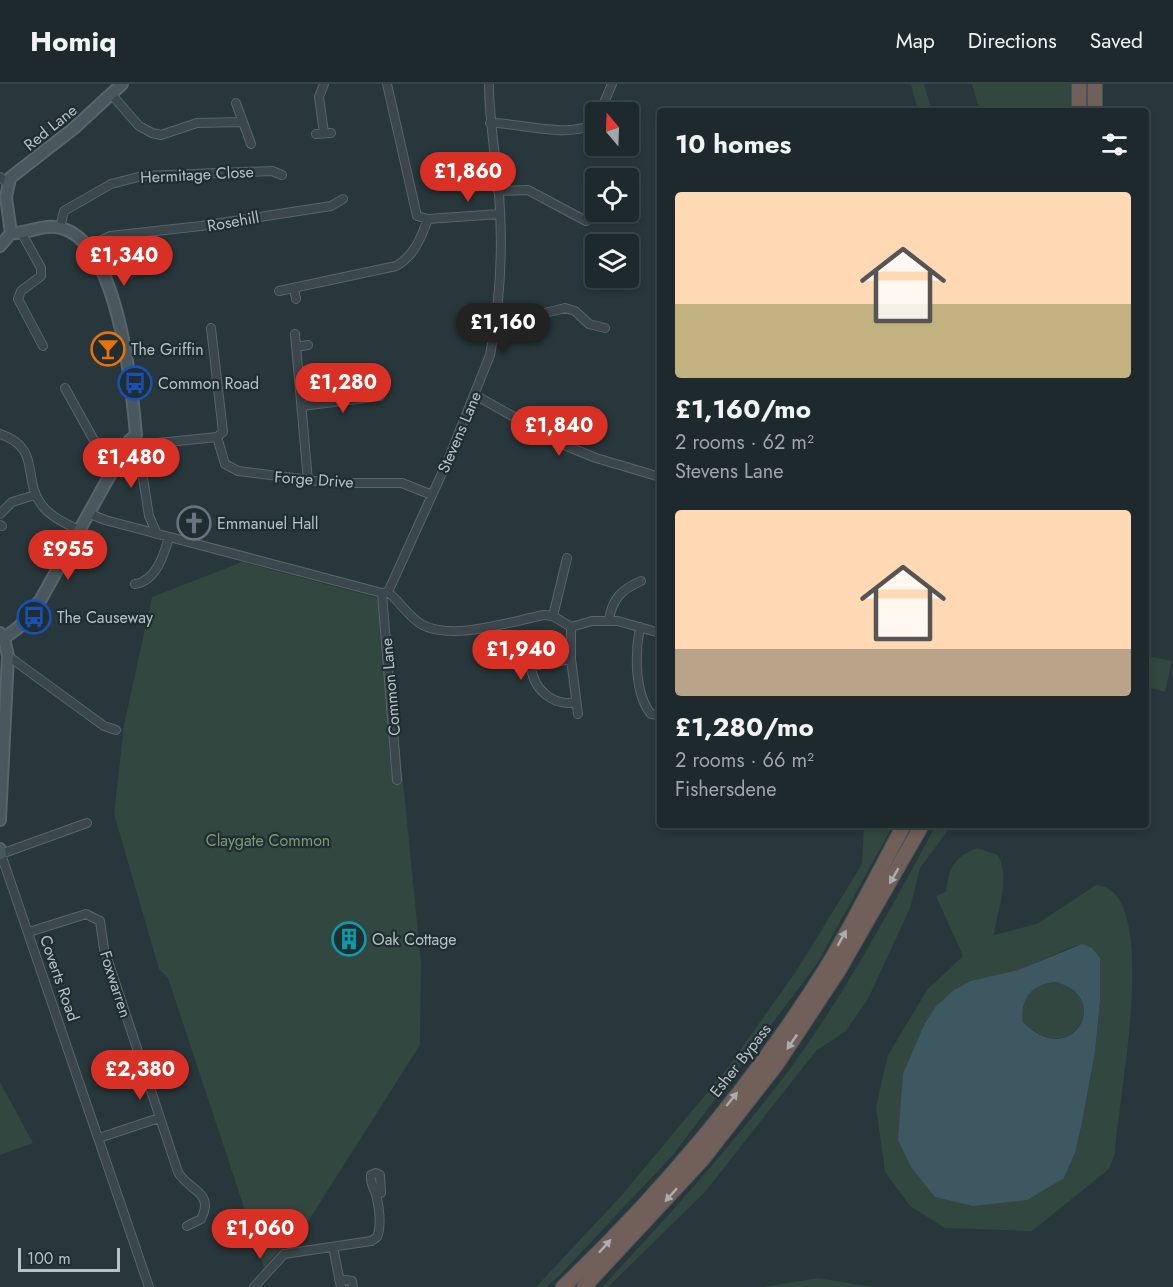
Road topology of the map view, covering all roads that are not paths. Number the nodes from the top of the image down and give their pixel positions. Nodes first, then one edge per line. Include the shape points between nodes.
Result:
1 (122, 84) edge
2 (323, 84) edge
3 (387, 84) edge
4 (489, 84) edge
5 (612, 84) edge
6 (1079, 84) edge
7 (1095, 84) edge
8 (112, 95) junction
9 (604, 102) edge
10 (236, 103) dead end
11 (1079, 108) edge
12 (1095, 108) edge
13 (243, 122) junction
14 (490, 123) junction
15 (585, 129) edge
16 (324, 133) dead end
17 (251, 144) dead end
18 (282, 175) dead end
19 (4, 180) edge
20 (498, 191) junction
21 (343, 199) dead end
22 (499, 214) junction
23 (428, 219) junction
24 (585, 220) edge
25 (60, 227) junction
26 (16, 233) junction
27 (0, 246) edge
28 (87, 247) junction
29 (294, 288) junction
30 (279, 291) dead end
31 (296, 299) dead end
32 (496, 311) junction
33 (211, 328) dead end
34 (605, 328) dead end
35 (295, 334) dead end
36 (308, 345) dead end
37 (43, 346) dead end
38 (296, 347) junction
39 (371, 386) dead end
40 (65, 388) dead end
41 (475, 395) junction
42 (302, 406) junction
43 (0, 435) edge
44 (217, 437) junction
45 (137, 440) junction
46 (118, 461) junction
47 (657, 476) edge
48 (308, 481) junction
49 (35, 495) junction
50 (432, 495) junction
51 (0, 514) edge
52 (90, 514) junction
53 (80, 531) junction
54 (158, 534) junction
55 (169, 537) junction
56 (567, 558) dead end
57 (641, 581) dead end
58 (135, 584) dead end
59 (385, 593) junction
60 (553, 616) junction
61 (609, 620) junction
62 (571, 627) junction
63 (640, 627) junction
64 (657, 632) edge
65 (2, 635) edge
66 (8, 656) junction
67 (571, 658) junction
68 (576, 702) junction
69 (2, 714) edge
70 (578, 714) dead end
71 (657, 715) edge
72 (116, 730) dead end
73 (397, 780) dead end
74 (0, 820) edge
75 (87, 823) dead end
76 (902, 828) edge
77 (920, 828) edge
78 (0, 853) edge
79 (29, 932) junction
80 (159, 1118) junction
81 (99, 1138) junction
82 (381, 1192) dead end
83 (187, 1226) dead end
84 (333, 1247) junction
85 (340, 1283) edge
86 (149, 1287) edge
87 (254, 1287) edge
88 (353, 1287) edge
89 (563, 1287) edge
90 (584, 1287) edge

1 - 8 street, Red Lane
2 - 16 street via 319,97
3 - 23 street via 414,208 419,218
4 - 14 street, Stevens Lane
5 - 9 street
6 - 11 highway
7 - 12 highway
8 - 13 street via 139,126 152,134 161,135 197,123
8 - 19 street, Red Lane
10 - 13 street
13 - 17 street
14 - 15 street
14 - 20 street, Stevens Lane
18 - 25 street, Hermitage Close via 272,171 132,177 111,184 64,211
19 - 26 street, Red Lane
20 - 22 street, Stevens Lane
20 - 24 street via 528,190
21 - 28 street, Rosehill via 331,206 110,236
22 - 23 street
22 - 32 street, Stevens Lane
23 - 29 street via 416,246 396,266
25 - 26 street
25 - 28 street
26 - 27 street
26 - 37 street via 41,268 41,276 21,291 18,299
28 - 45 street via 119,316
29 - 30 street
29 - 31 street
32 - 34 street via 541,314 565,308 575,311 589,324
32 - 41 street, Stevens Lane via 490,355
33 - 44 street via 223,428
35 - 38 street
36 - 38 street
38 - 42 street
39 - 42 street via 376,397
40 - 46 street via 96,444
41 - 47 street via 564,445
41 - 50 street, Stevens Lane
42 - 48 street
43 - 49 street via 15,441 28,457
44 - 45 street
44 - 48 street, Forge Drive via 221,458 230,468
45 - 46 street via 129,441
45 - 54 street via 149,516
46 - 52 street
48 - 50 street, Forge Drive via 402,483
49 - 51 street via 12,502
49 - 53 street via 46,512
50 - 59 street, Stevens Lane
52 - 53 street
52 - 54 street
53 - 65 street via 30,615
54 - 55 street
55 - 58 street via 165,553 152,574 144,583
55 - 59 street
56 - 60 street
57 - 61 street via 620,593
59 - 60 street via 416,621 433,629 459,630
59 - 73 street, Common Lane
60 - 62 street
61 - 62 street
61 - 63 street
62 - 67 street
63 - 64 street
63 - 71 street via 635,662 646,708
65 - 66 street
66 - 69 street
66 - 72 street via 104,726
67 - 68 street
67 - 68 street via 531,666 534,680 548,697 562,704
68 - 70 street
69 - 74 street
75 - 78 street
89 -> 76 highway, Esher Bypass via 692,1149 762,1061 828,964
77 -> 90 highway, Esher Bypass via 840,970 777,1064 702,1160
78 - 79 street, Coverts Road
79 - 80 street, Foxwarren via 86,914 100,921 105,949
79 - 81 street, Coverts Road
80 - 81 street
80 - 83 street, Foxwarren via 178,1173 196,1189 206,1206 201,1219
81 - 86 street, Coverts Road
82 - 84 street via 380,1175 371,1175 381,1228 377,1238
84 - 85 street
84 - 87 street via 284,1254
85 - 88 street via 352,1281

